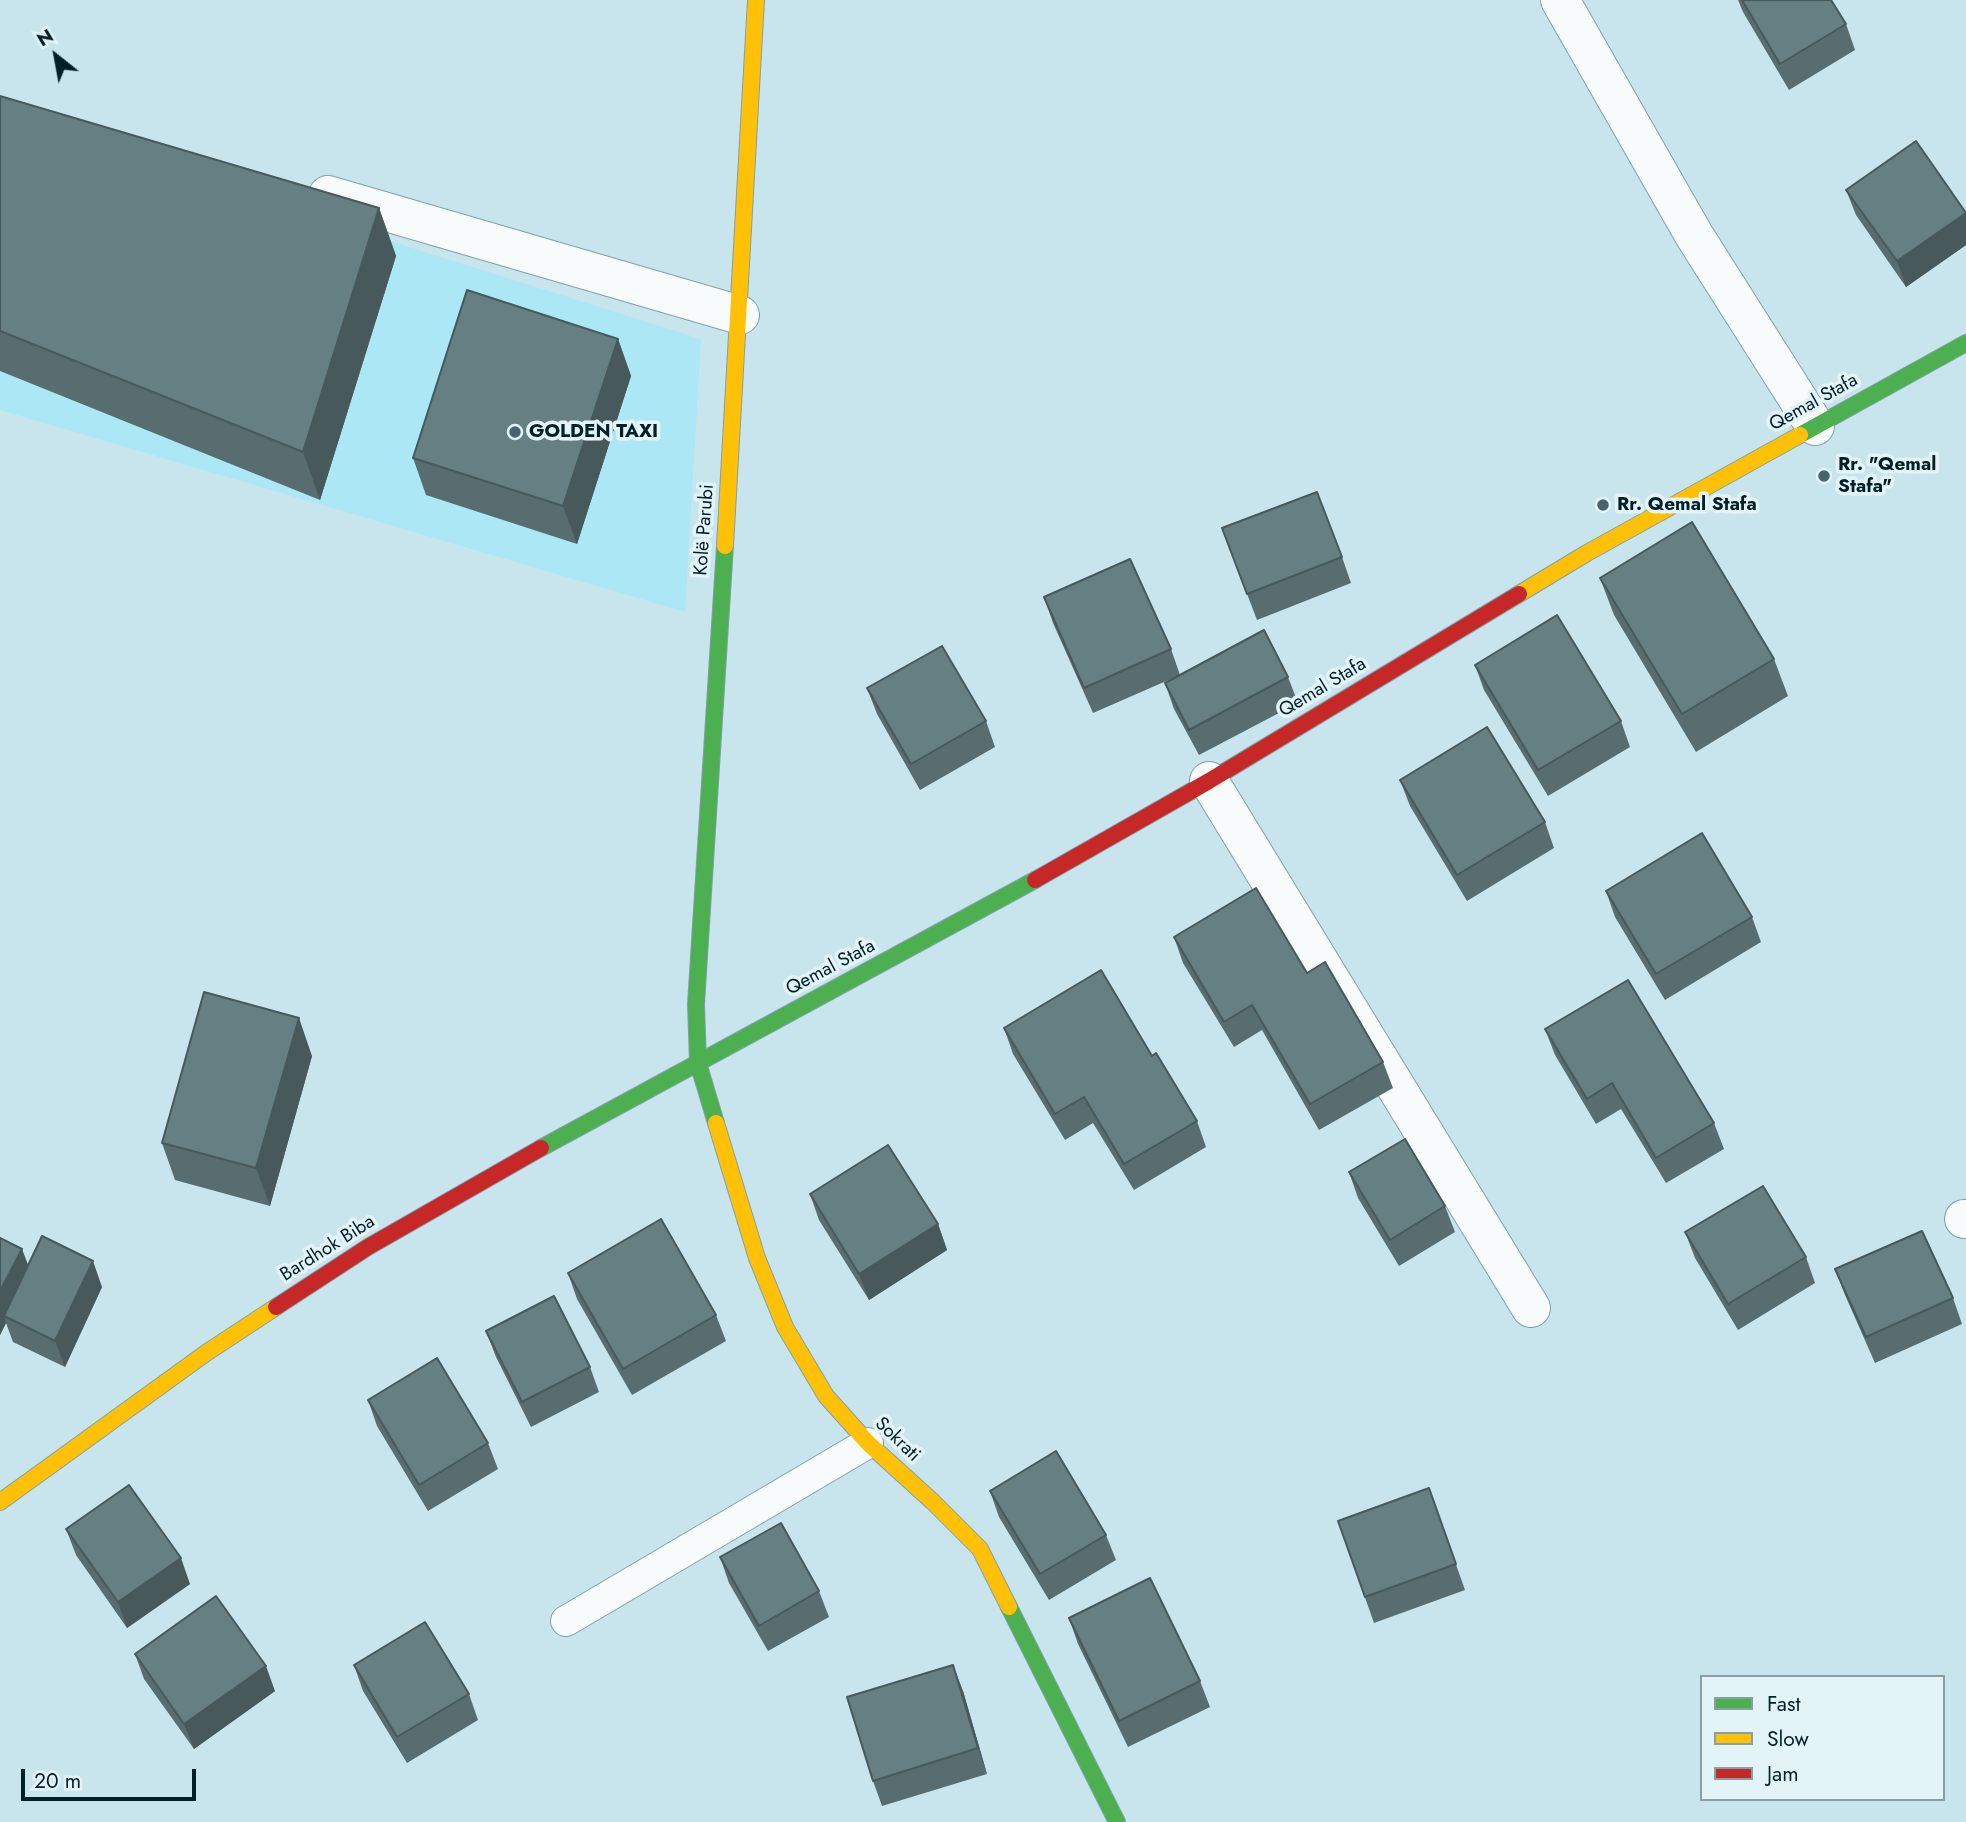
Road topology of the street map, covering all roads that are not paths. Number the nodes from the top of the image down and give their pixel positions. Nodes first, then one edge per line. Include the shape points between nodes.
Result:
1 (755, 0) edge
2 (1560, 0) edge
3 (299, 187) edge
4 (740, 315) junction
5 (1966, 343) edge
6 (1815, 426) junction
7 (1209, 781) junction
8 (698, 1063) junction
9 (1531, 1308) dead end
10 (868, 1443) junction
11 (0, 1503) edge
12 (566, 1621) dead end
13 (1117, 1822) edge

1 - 4 street, Kolë Parubi
2 - 6 street via 1695,235
3 - 4 street
4 - 8 street, Kolë Parubi via 696,1004
5 - 6 street, Qemal Stafa
6 - 7 street, Qemal Stafa via 1587,553
7 - 8 street, Qemal Stafa
7 - 9 street
8 - 10 street, Sokrati via 757,1258 785,1327 827,1396
8 - 11 street, Bardhok Biba via 368,1247 206,1353
10 - 12 lane
10 - 13 street, Sokrati via 979,1549

